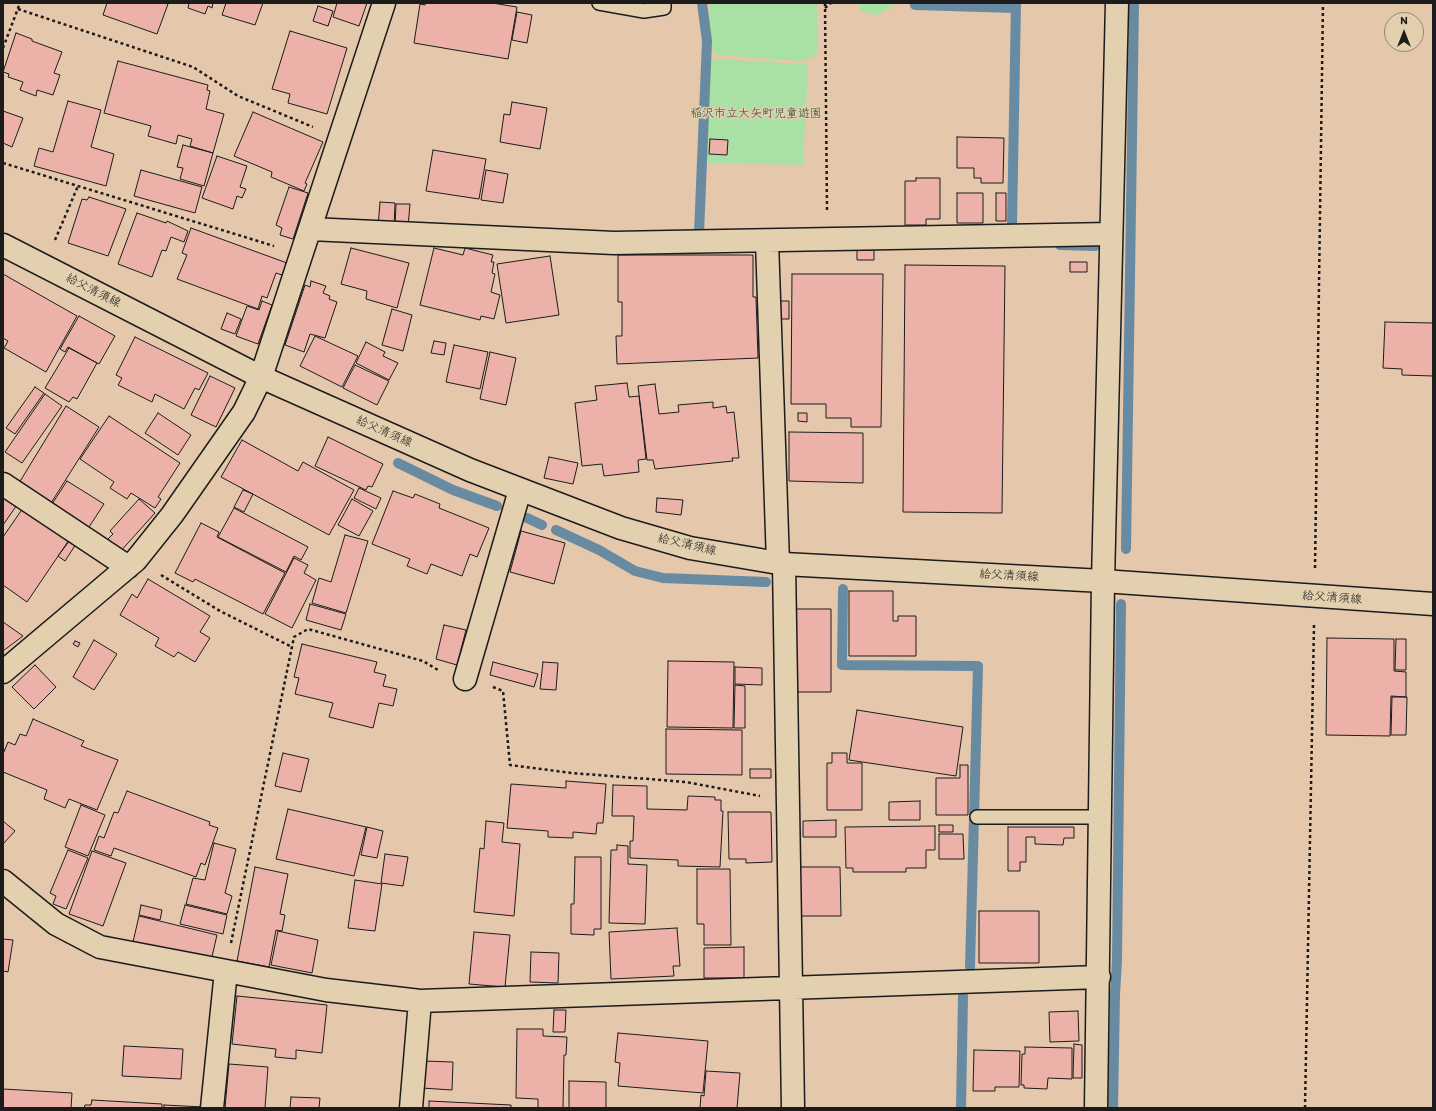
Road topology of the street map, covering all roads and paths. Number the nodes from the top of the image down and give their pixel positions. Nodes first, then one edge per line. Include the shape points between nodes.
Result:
1 (20, 3) edge
2 (384, 3) edge
3 (599, 3) edge
4 (664, 3) edge
5 (825, 3) edge
6 (831, 3) edge
7 (1116, 3) edge
8 (1323, 3) edge
9 (18, 9) junction
10 (825, 9) junction
11 (3, 48) edge
12 (340, 138) junction
13 (3, 163) edge
14 (78, 186) junction
15 (310, 229) junction
16 (1111, 234) junction
17 (828, 239) junction
18 (767, 241) junction
19 (3, 245) edge
20 (301, 255) junction
21 (44, 266) junction
22 (261, 377) junction
23 (3, 484) edge
24 (520, 490) junction
25 (781, 563) junction
26 (132, 564) junction
27 (1103, 581) junction
28 (1314, 597) junction
29 (1433, 604) edge
30 (292, 647) junction
31 (3, 672) edge
32 (465, 679) junction
33 (788, 802) junction
34 (977, 817) dead end
35 (1100, 817) junction
36 (3, 881) edge
37 (226, 970) junction
38 (1099, 977) junction
39 (791, 988) junction
40 (420, 1001) junction
41 (212, 1108) edge
42 (411, 1108) edge
43 (793, 1108) edge
44 (1096, 1108) edge
45 (1304, 1108) edge

1 - 9 path
2 - 12 street
3 - 4 lane via 644,11 664,8
5 - 10 path
6 - 10 path
7 - 16 street
8 - 28 path
9 - 11 path
9 - 12 path via 192,67 238,96
10 - 17 path
12 - 15 street
13 - 14 path
14 - 20 path
14 - 21 path
15 - 18 street via 614,243
15 - 20 street
16 - 17 street
16 - 27 street
17 - 18 street
18 - 25 street
19 - 21 street, 給父清須線
20 - 22 street
21 - 22 street, 給父清須線
22 - 24 street, 給父清須線
22 - 26 street via 244,412 172,515
23 - 26 street
24 - 25 street, 給父清須線 via 621,528 690,548
24 - 32 street
25 - 27 street, 給父清須線
25 - 33 street
26 - 30 path
26 - 31 street
27 - 28 street, 給父清須線
27 - 35 street
28 - 29 street, 給父清須線
28 - 45 path
30 - 32 path via 294,637 308,629 423,661 434,669
30 - 37 path
32 - 33 path via 503,691 510,764 572,773 686,782
33 - 39 street
34 - 35 lane
35 - 38 street
36 - 37 street via 56,924 100,947
37 - 40 street via 326,990
37 - 41 street
38 - 39 street
38 - 44 street
39 - 40 street
39 - 43 street
40 - 42 street

